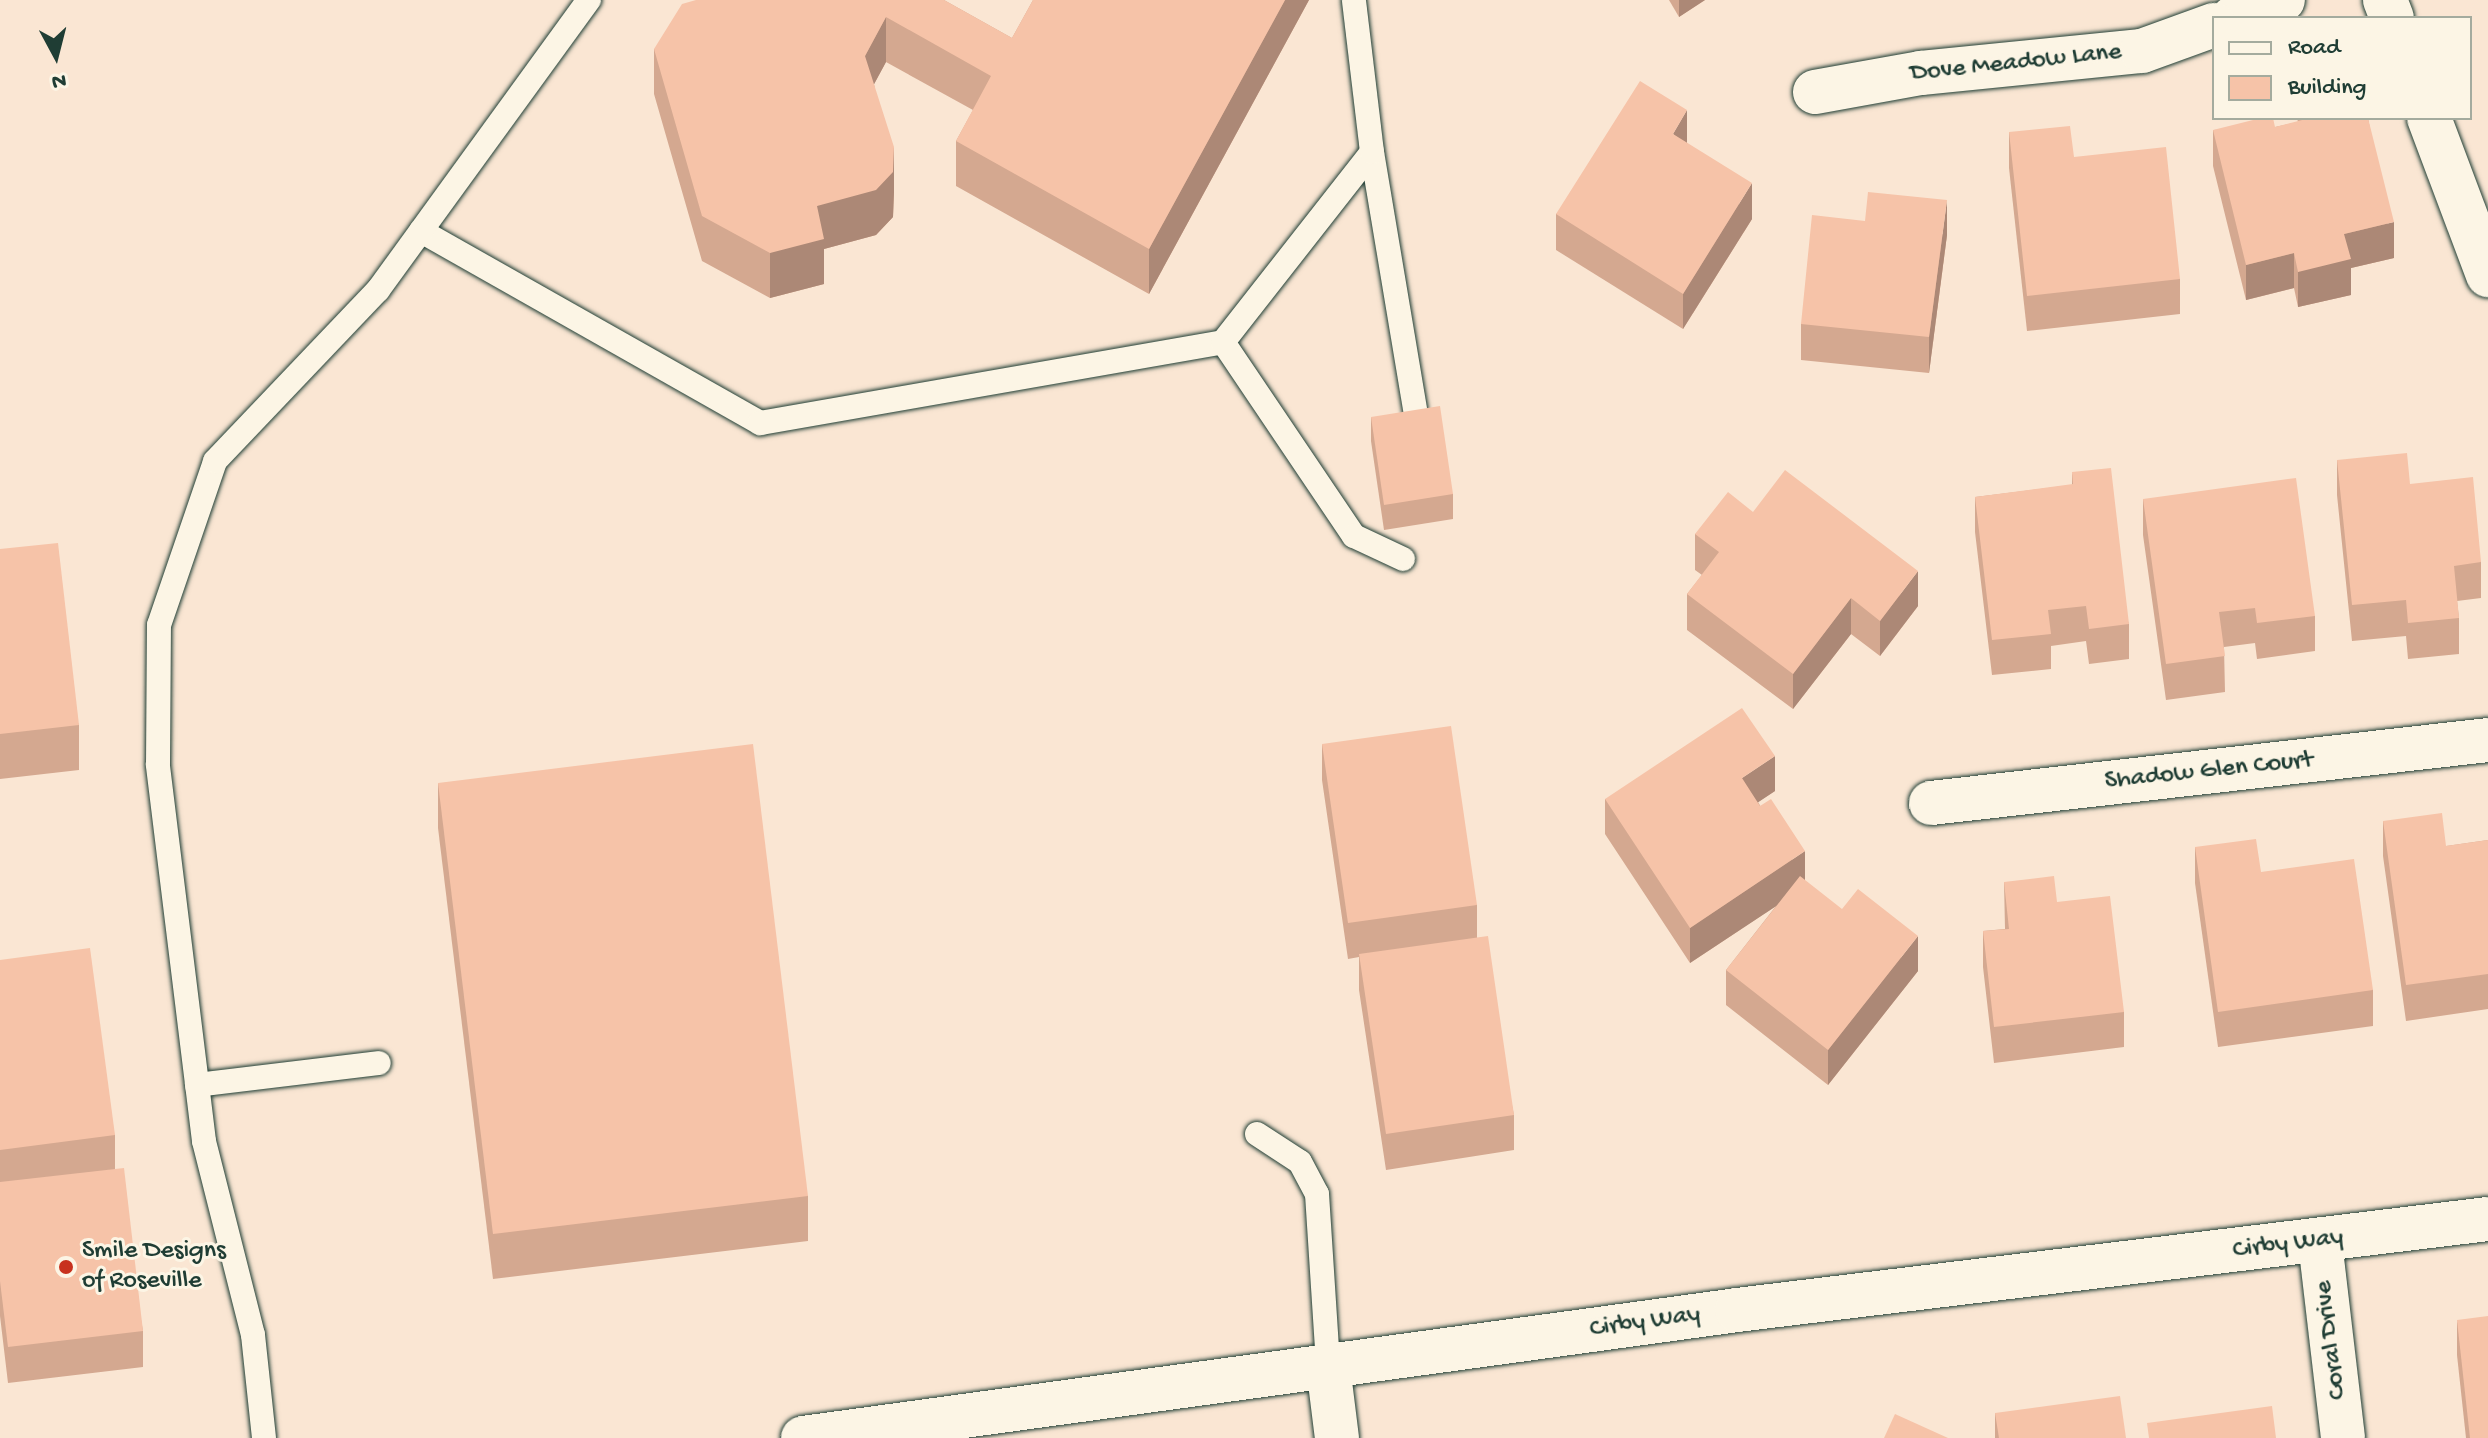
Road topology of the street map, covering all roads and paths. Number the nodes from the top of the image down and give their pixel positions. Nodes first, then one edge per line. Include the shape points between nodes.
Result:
1 (589, 0) edge
2 (1354, 0) edge
3 (2283, 0) edge
4 (2239, 16) edge
5 (2212, 26) edge
6 (1815, 92) dead end
7 (2430, 120) edge
8 (1372, 152) junction
9 (421, 231) junction
10 (2488, 275) edge
11 (1223, 342) junction
12 (1415, 410) edge
13 (1403, 559) dead end
14 (2488, 740) edge
15 (1931, 803) dead end
16 (379, 1063) dead end
17 (197, 1085) junction
18 (1257, 1134) dead end
19 (2488, 1219) edge
20 (2320, 1242) junction
21 (1328, 1366) junction
22 (264, 1438) edge
23 (803, 1438) edge
24 (1337, 1438) edge
25 (2343, 1438) edge

1 - 9 lane
2 - 8 lane
3 - 4 main road
5 - 6 main road, Dove Meadow Lane via 2142,51 1921,73
7 - 10 main road
8 - 11 lane
8 - 12 lane
9 - 11 lane via 760,423
9 - 17 lane via 378,290 215,461 159,625 158,764
11 - 13 lane via 1354,536
14 - 15 main road, Shadow Glen Court
16 - 17 lane
17 - 22 lane via 253,1335
18 - 21 lane via 1300,1162 1317,1194
19 - 20 main road, Cirby Way
20 - 21 main road, Cirby Way
20 - 25 main road, Coral Drive
21 - 23 main road, Cirby Way
21 - 24 main road

